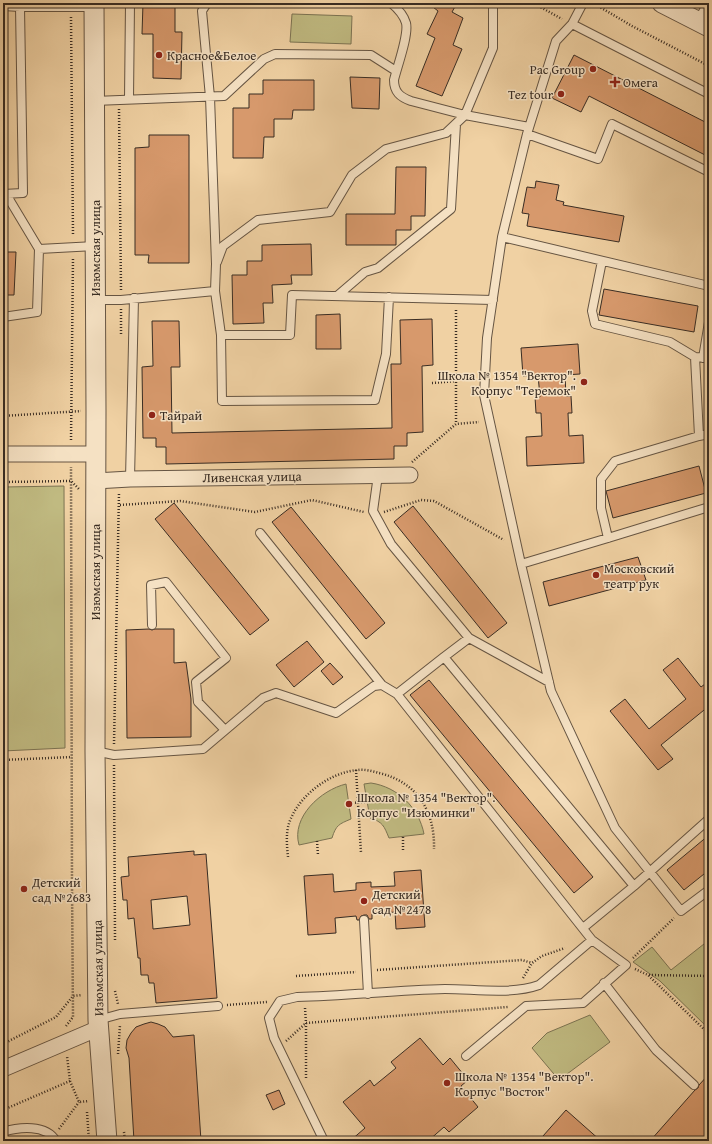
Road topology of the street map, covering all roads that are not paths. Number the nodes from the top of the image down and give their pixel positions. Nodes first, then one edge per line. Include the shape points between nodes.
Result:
1 (130, 3) edge
2 (207, 3) edge
3 (390, 3) edge
4 (492, 3) edge
5 (583, 3) edge
6 (662, 3) edge
7 (708, 3) edge
8 (19, 5) edge
9 (94, 5) edge
10 (3, 6) edge
11 (572, 24) junction
12 (704, 24) edge
13 (396, 71) junction
14 (709, 94) edge
15 (210, 97) junction
16 (129, 99) junction
17 (94, 101) junction
18 (465, 115) junction
19 (456, 124) junction
20 (528, 130) junction
21 (709, 172) edge
22 (4, 194) edge
23 (502, 237) junction
24 (95, 246) junction
25 (39, 249) junction
26 (602, 261) junction
27 (216, 264) junction
28 (709, 286) edge
29 (215, 291) junction
30 (337, 296) junction
31 (134, 298) junction
32 (389, 298) junction
33 (95, 300) junction
34 (492, 300) junction
35 (3, 317) edge
36 (709, 322) edge
37 (222, 335) junction
38 (702, 357) edge
39 (709, 435) edge
40 (699, 436) junction
41 (3, 454) edge
42 (95, 454) junction
43 (378, 475) junction
44 (403, 475) road end
45 (123, 484) junction
46 (95, 486) junction
47 (709, 507) edge
48 (260, 533) dead end
49 (608, 538) junction
50 (521, 564) junction
51 (152, 625) dead end
52 (469, 638) junction
53 (444, 657) junction
54 (549, 682) junction
55 (382, 685) junction
56 (398, 694) junction
57 (225, 730) junction
58 (95, 752) junction
59 (709, 819) edge
60 (650, 872) junction
61 (634, 886) junction
62 (709, 890) edge
63 (364, 920) dead end
64 (583, 928) junction
65 (592, 940) junction
66 (604, 983) junction
67 (368, 994) junction
68 (218, 1006) road end
69 (98, 1024) junction
70 (466, 1056) dead end
71 (3, 1069) edge
72 (694, 1085) dead end
73 (3, 1132) edge
74 (55, 1139) edge
75 (107, 1141) edge
76 (324, 1141) edge

1 - 16 lane
2 - 15 lane via 202,11
3 - 13 lane via 406,23 406,33
4 - 18 lane via 493,48
5 - 11 lane
6 - 12 street
7 - 12 lane
8 - 9 lane
8 - 10 lane
8 - 22 lane via 23,194
9 - 17 street, Изюмская улица
11 - 14 lane
11 - 20 lane via 556,41
13 - 15 lane via 371,55 275,54 264,59 224,96
13 - 18 lane via 394,87 403,98
15 - 16 lane
15 - 27 lane
16 - 17 lane
17 - 24 street, Изюмская улица
18 - 19 lane
18 - 20 lane
19 - 27 lane via 446,133 386,149 352,176 330,212 258,220 223,246
19 - 30 lane via 451,209 378,268 364,272
20 - 21 lane via 598,159 612,124
20 - 23 lane
22 - 25 lane
23 - 26 lane
23 - 34 lane
24 - 25 lane
24 - 33 street, Изюмская улица
25 - 35 lane via 37,312
26 - 28 lane
26 - 38 lane via 592,311 595,324 670,342
27 - 29 lane
29 - 31 lane
29 - 37 lane
30 - 32 lane
30 - 37 lane via 292,295 290,335
31 - 33 lane
31 - 45 lane
32 - 34 lane
32 - 37 lane via 386,354 375,400 222,401
33 - 42 street, Изюмская улица
34 - 50 lane via 484,395
36 - 38 lane
38 - 40 lane
39 - 40 lane
40 - 49 lane via 615,461 601,479 601,508
41 - 42 street
42 - 46 street, Изюмская улица
43 - 44 street, Ливенская улица
43 - 45 street, Ливенская улица
43 - 52 lane via 373,511 391,544
45 - 46 street, Ливенская улица
46 - 58 street, Изюмская улица
47 - 49 lane
48 - 55 lane
49 - 50 lane
50 - 54 lane
51 - 57 lane via 151,585 166,582 226,658 196,682 198,702
52 - 53 lane
52 - 54 lane
53 - 56 lane
53 - 61 lane
54 - 60 lane via 616,828
55 - 56 lane
55 - 57 lane via 374,686 336,713 276,693 263,698
56 - 64 lane
57 - 58 lane via 203,749 114,754
58 - 69 street, Изюмская улица via 107,993
59 - 60 lane
60 - 61 lane
60 - 62 lane via 681,911
61 - 64 lane
63 - 67 lane
64 - 65 lane
65 - 66 lane via 626,965
65 - 67 lane via 539,985 531,988 444,989
66 - 70 lane via 583,1002 526,1006
66 - 72 lane via 656,1050
67 - 76 lane via 304,997 280,1001 269,1018 278,1048
68 - 69 lane via 120,1014
69 - 71 street via 66,1042
69 - 75 street, Изюмская улица
73 - 74 lane via 15,1128 38,1128

